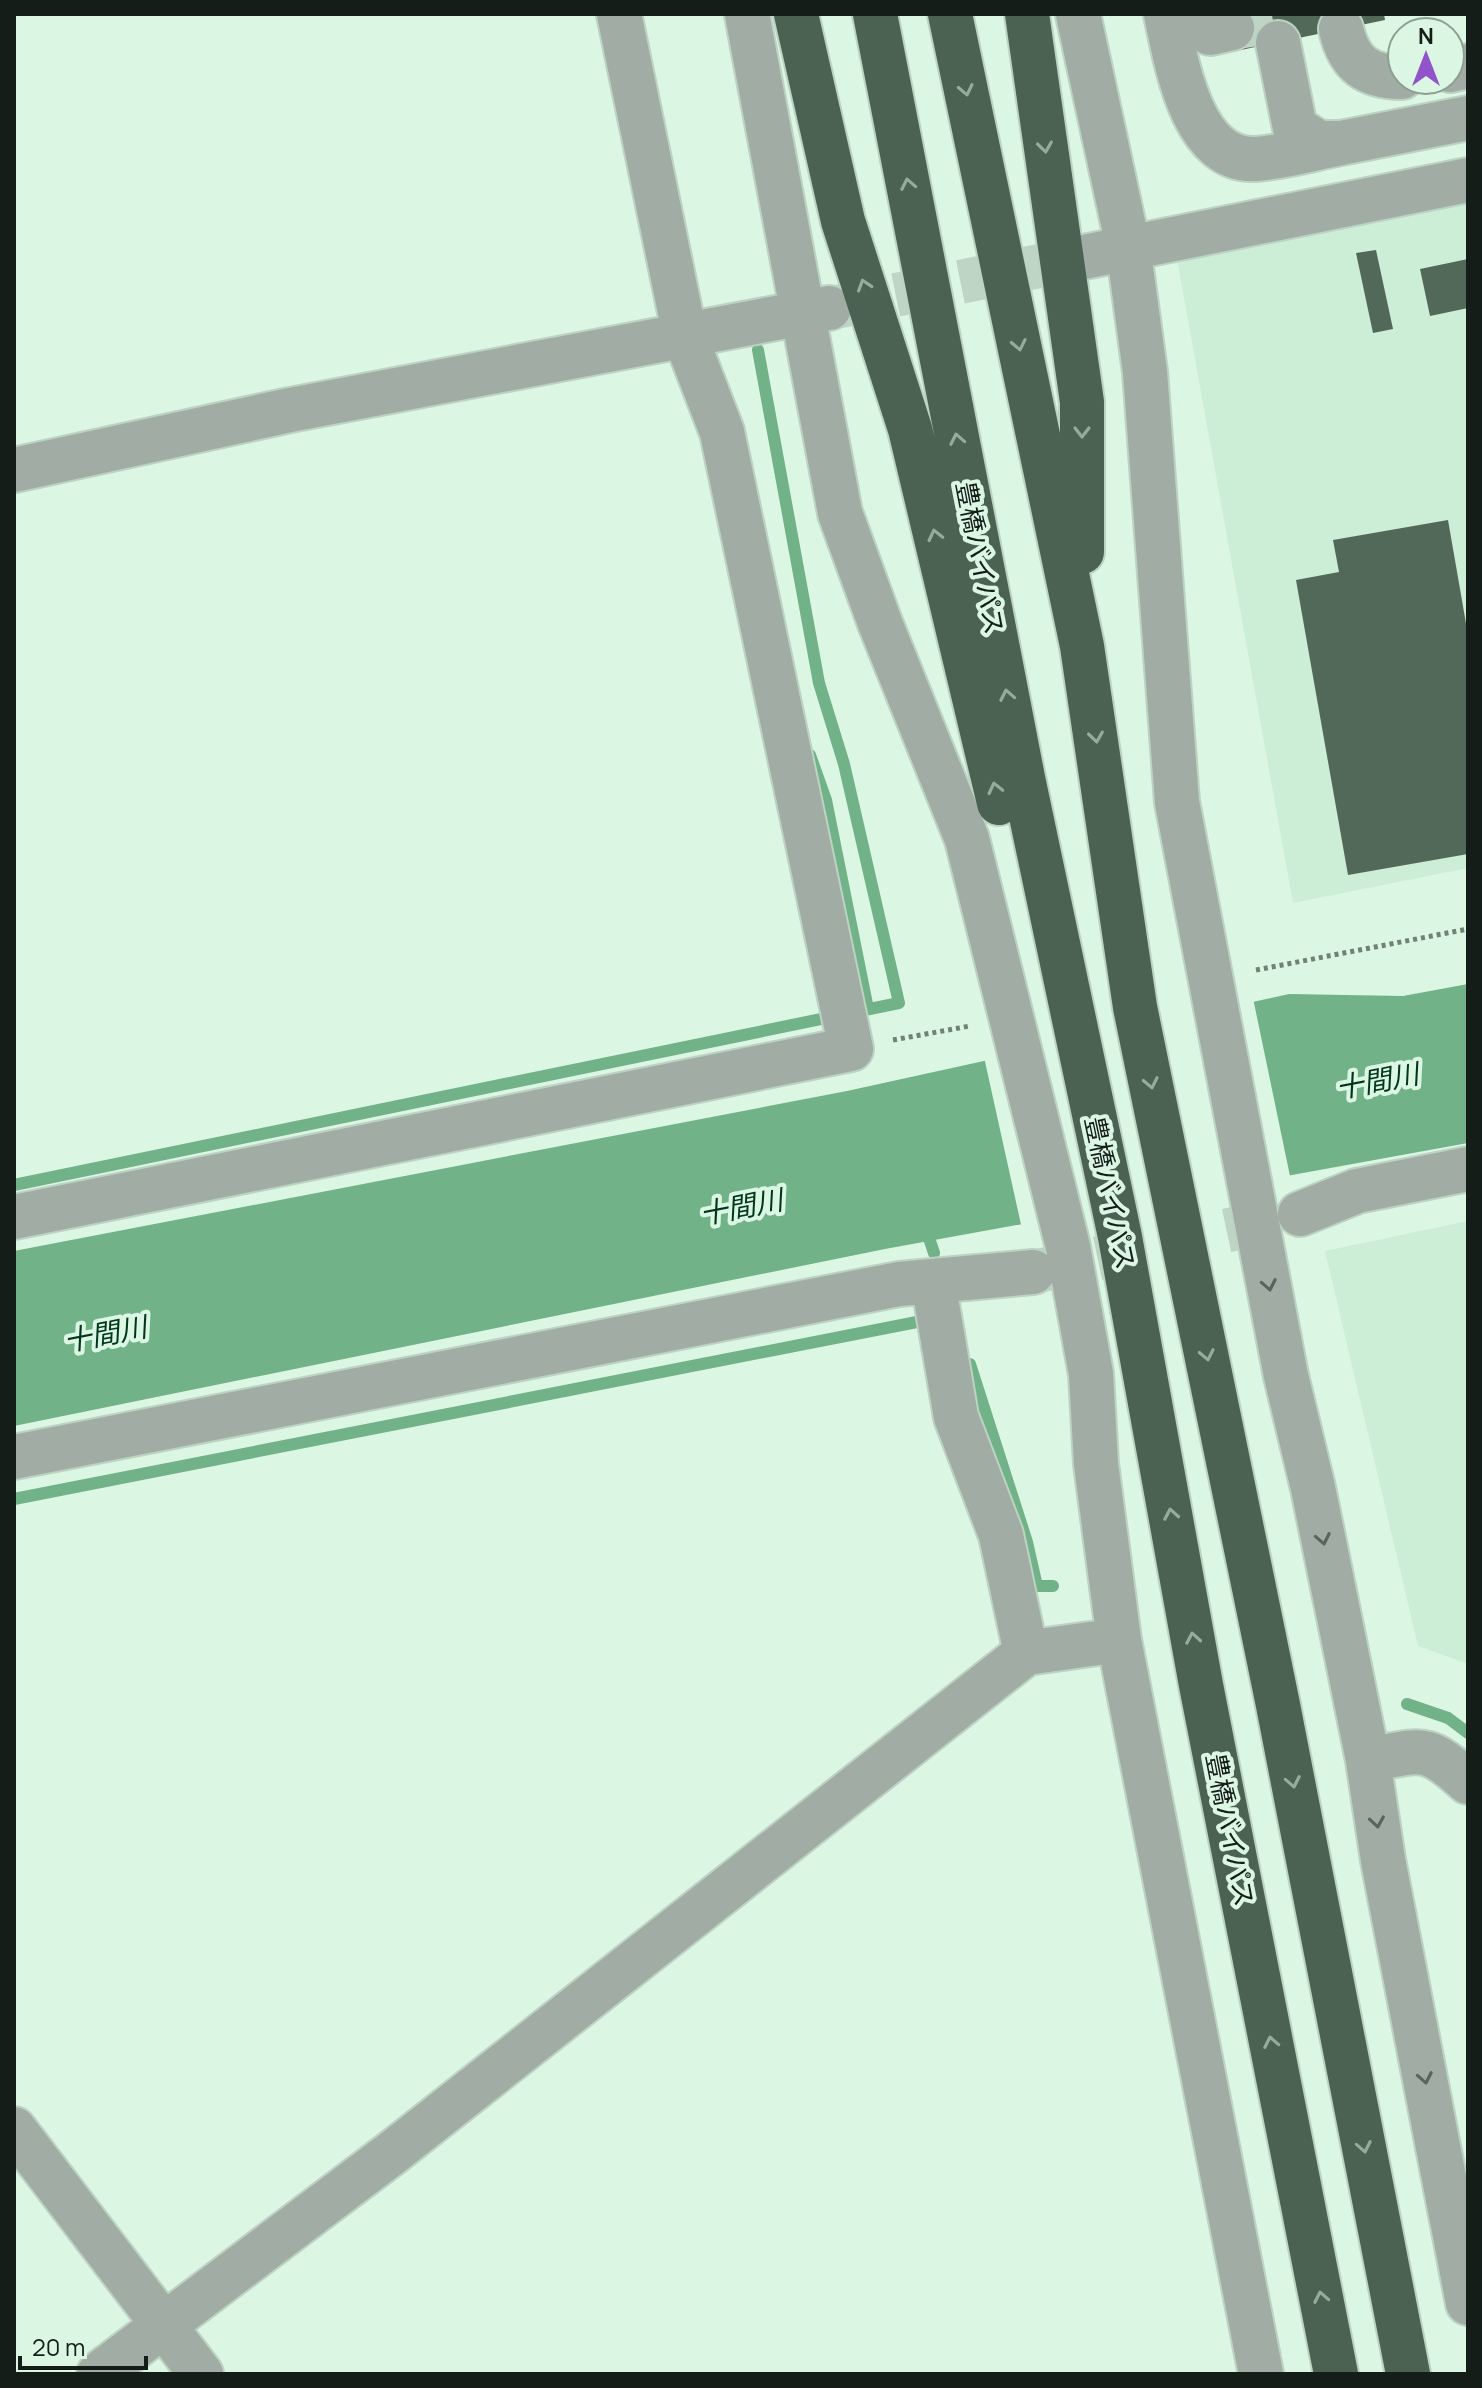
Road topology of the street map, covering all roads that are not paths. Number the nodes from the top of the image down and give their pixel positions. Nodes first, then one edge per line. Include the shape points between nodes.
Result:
1 (619, 14) edge
2 (747, 14) edge
3 (796, 14) edge
4 (875, 14) edge
5 (950, 14) edge
6 (1027, 14) edge
7 (1078, 14) edge
8 (1166, 14) edge
9 (1341, 29) dead end
10 (1278, 43) dead end
11 (1386, 76) edge
12 (1468, 118) edge
13 (1341, 143) junction
14 (1468, 180) edge
15 (1128, 246) junction
16 (1084, 257) tunnel mouth
17 (817, 309) junction
18 (685, 336) junction
19 (14, 470) edge
20 (1082, 646) junction
21 (1047, 1026) junction
22 (1468, 1169) edge
23 (1300, 1214) tunnel mouth
24 (14, 1217) edge
25 (1033, 1272) tunnel mouth
26 (933, 1281) junction
27 (14, 1457) edge
28 (1119, 1640) junction
29 (1026, 1653) junction
30 (1368, 1760) junction
31 (1468, 1782) edge
32 (14, 2129) edge
33 (1468, 2303) edge
34 (163, 2324) junction
35 (99, 2374) edge
36 (201, 2374) edge
37 (1261, 2374) edge
38 (1336, 2374) edge
39 (1408, 2374) edge

1 - 18 street
2 - 17 street
21 -> 3 highway via 910,429 843,221
21 -> 4 highway, 豊橋バイパス via 1023,778
5 -> 20 highway
6 -> 20 highway via 1082,402
7 - 15 street
8 - 13 street via 1183,91 1201,125 1227,154 1254,159
9 - 11 street via 1352,57 1375,76
10 - 13 street via 1295,128 1319,143
12 - 13 street
14 - 15 street
15 - 16 street
15 -> 30 street via 1145,372 1177,802 1254,1209
17 - 18 street
17 - 21 street via 840,513 967,839
18 - 19 street via 290,410
18 - 24 street via 722,432 851,1049
20 -> 39 highway via 1135,1007
21 - 28 street via 1068,1247 1091,1374 1096,1464
38 -> 21 highway, 豊橋バイパス via 1201,1685 1120,1237
22 - 23 street via 1357,1191
25 - 26 street
26 - 27 street
26 - 29 street via 956,1417 1001,1535
28 - 29 street
28 - 37 street
29 - 34 street via 405,2143
30 - 31 street via 1420,1750 1434,1754
30 -> 33 street
32 - 34 street
34 - 35 street
34 - 36 street

